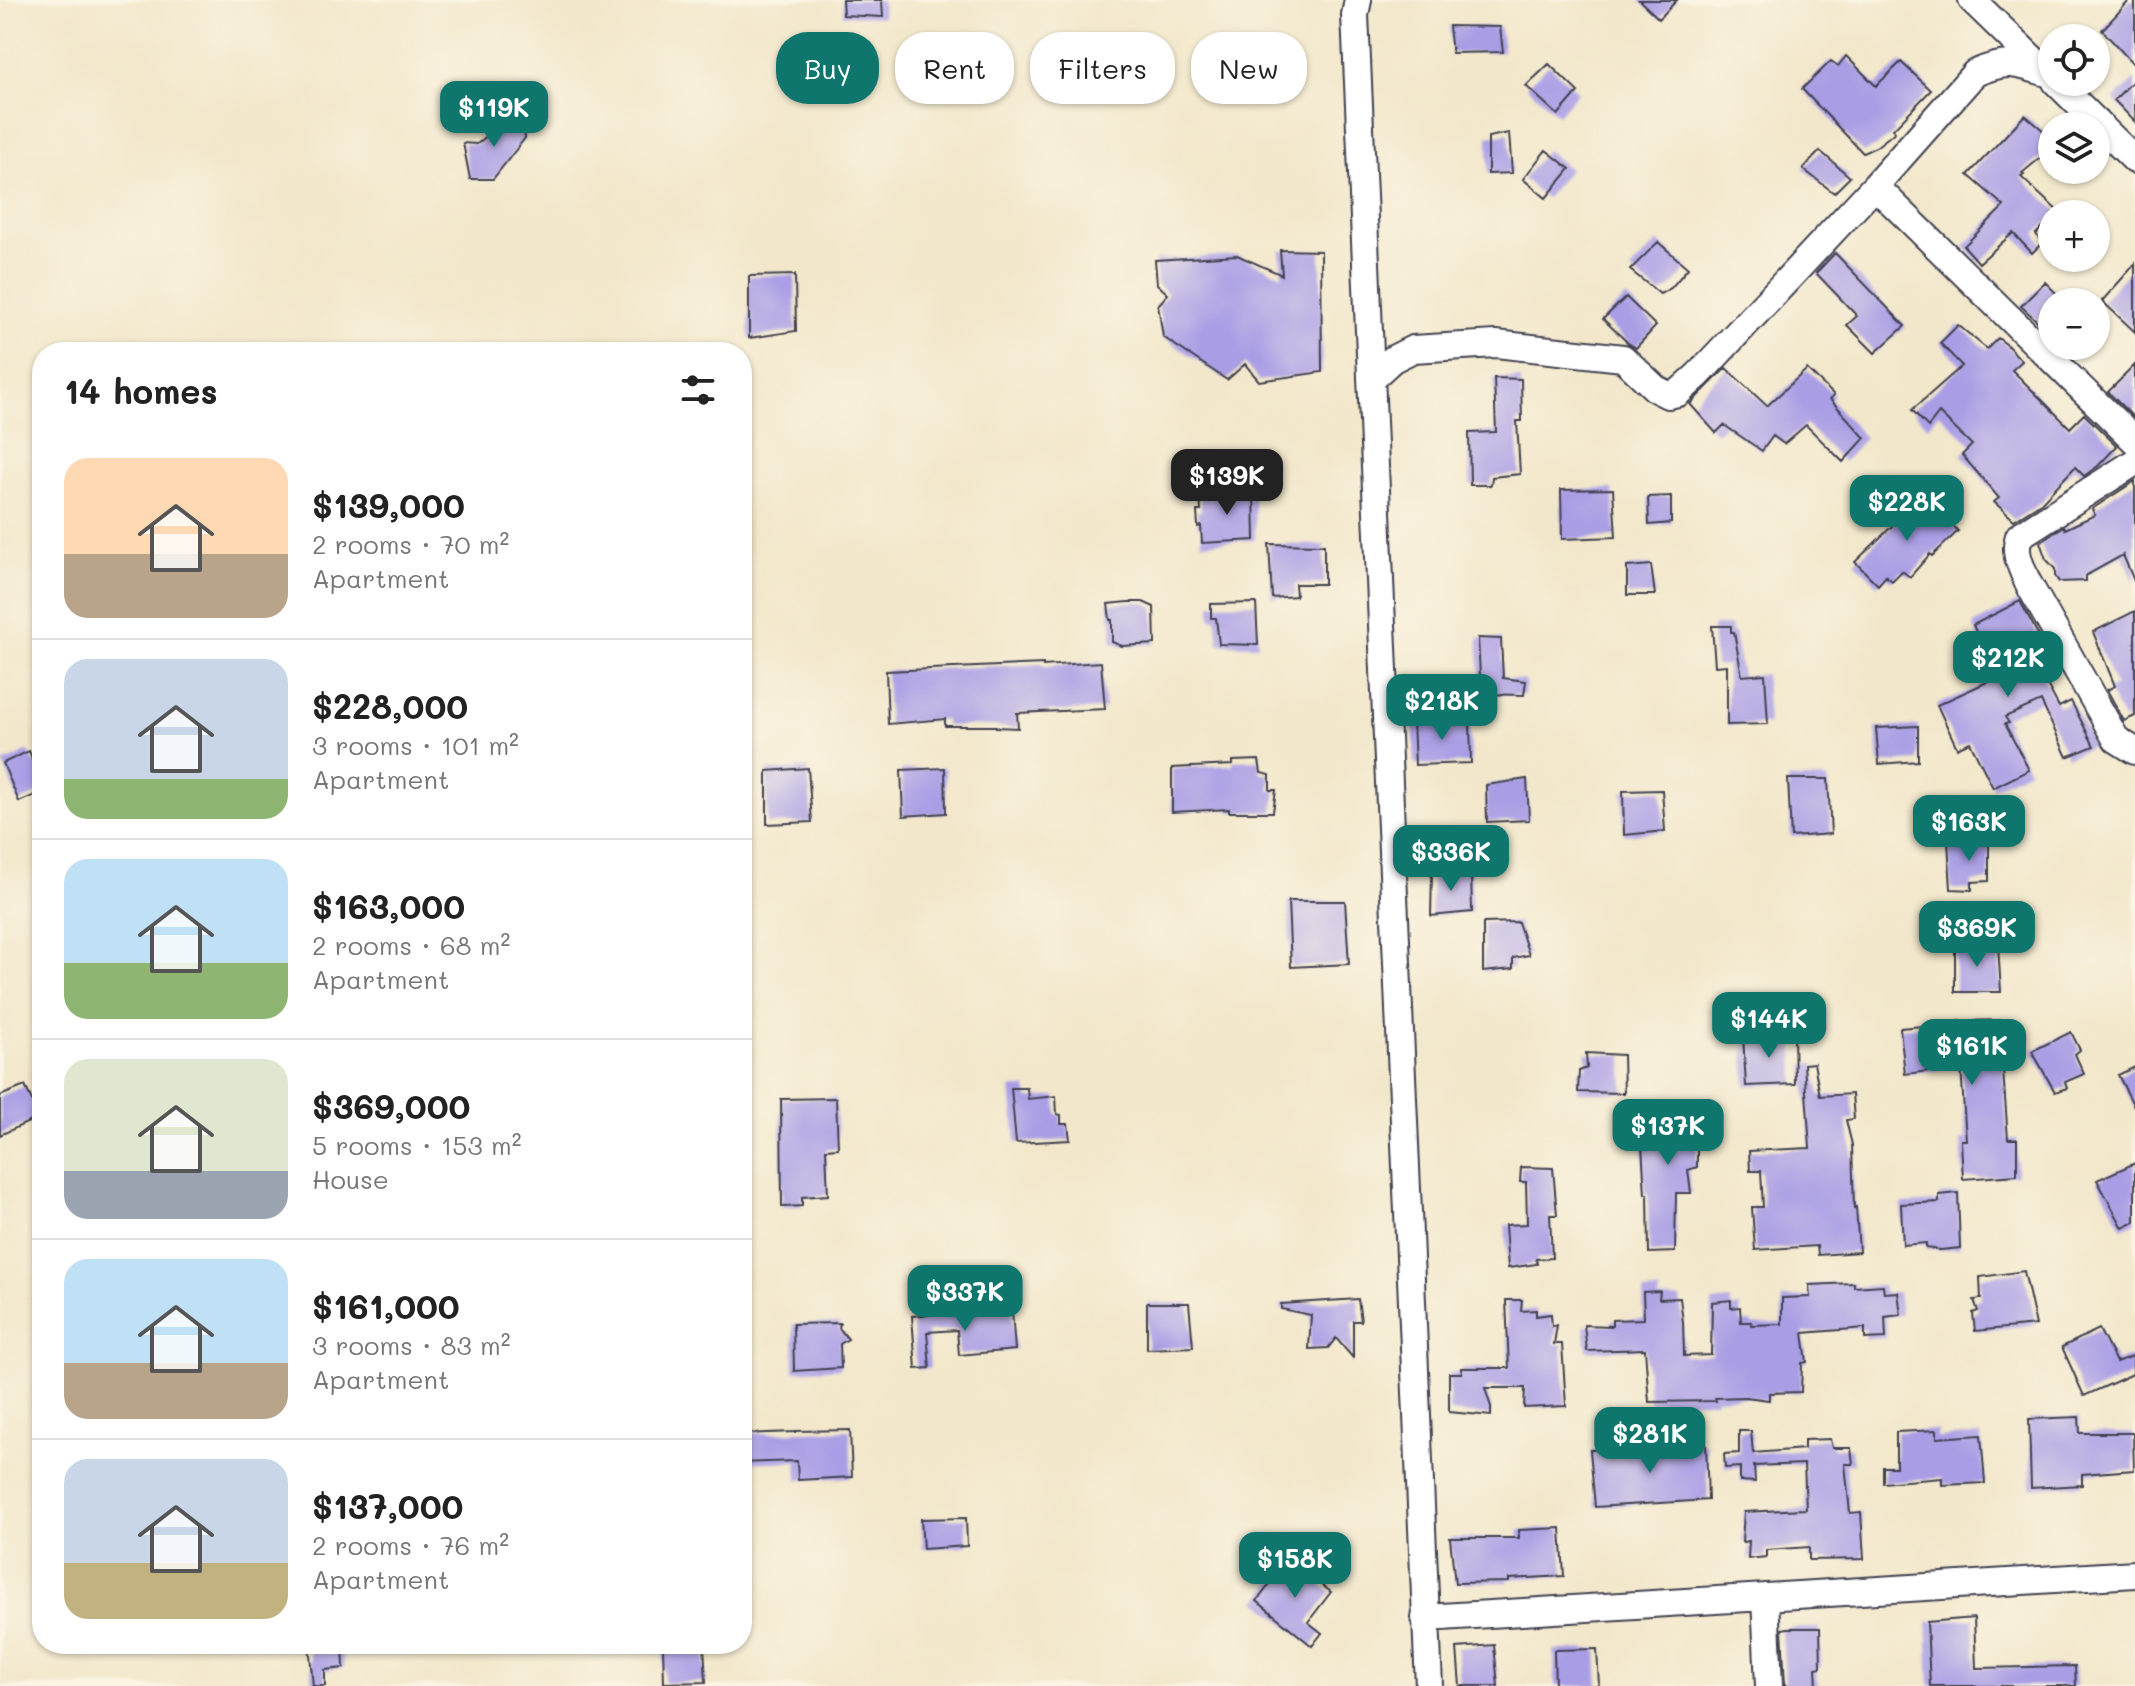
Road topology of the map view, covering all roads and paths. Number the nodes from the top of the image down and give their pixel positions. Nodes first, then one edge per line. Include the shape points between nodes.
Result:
1 (1358, 0) edge
2 (1972, 0) edge
3 (2038, 65) edge
4 (2038, 73) edge
5 (2069, 96) edge
6 (2135, 160) edge
7 (1875, 186) junction
8 (1371, 379) junction
9 (2135, 441) edge
10 (2135, 462) edge
11 (2135, 751) edge
12 (2135, 1574) edge
13 (1765, 1597) junction
14 (1425, 1618) junction
15 (1429, 1686) edge
16 (1769, 1686) edge

1 - 8 street
2 - 3 street
4 - 7 street via 2012,62 1975,73
5 - 6 street
7 - 8 street via 1678,393 1656,389 1623,358 1496,344 1413,349
7 - 9 street
8 - 14 street
10 - 11 street via 2019,536 2015,546 2027,581 2116,739
12 - 13 street
13 - 14 street
13 - 16 street
14 - 15 street

